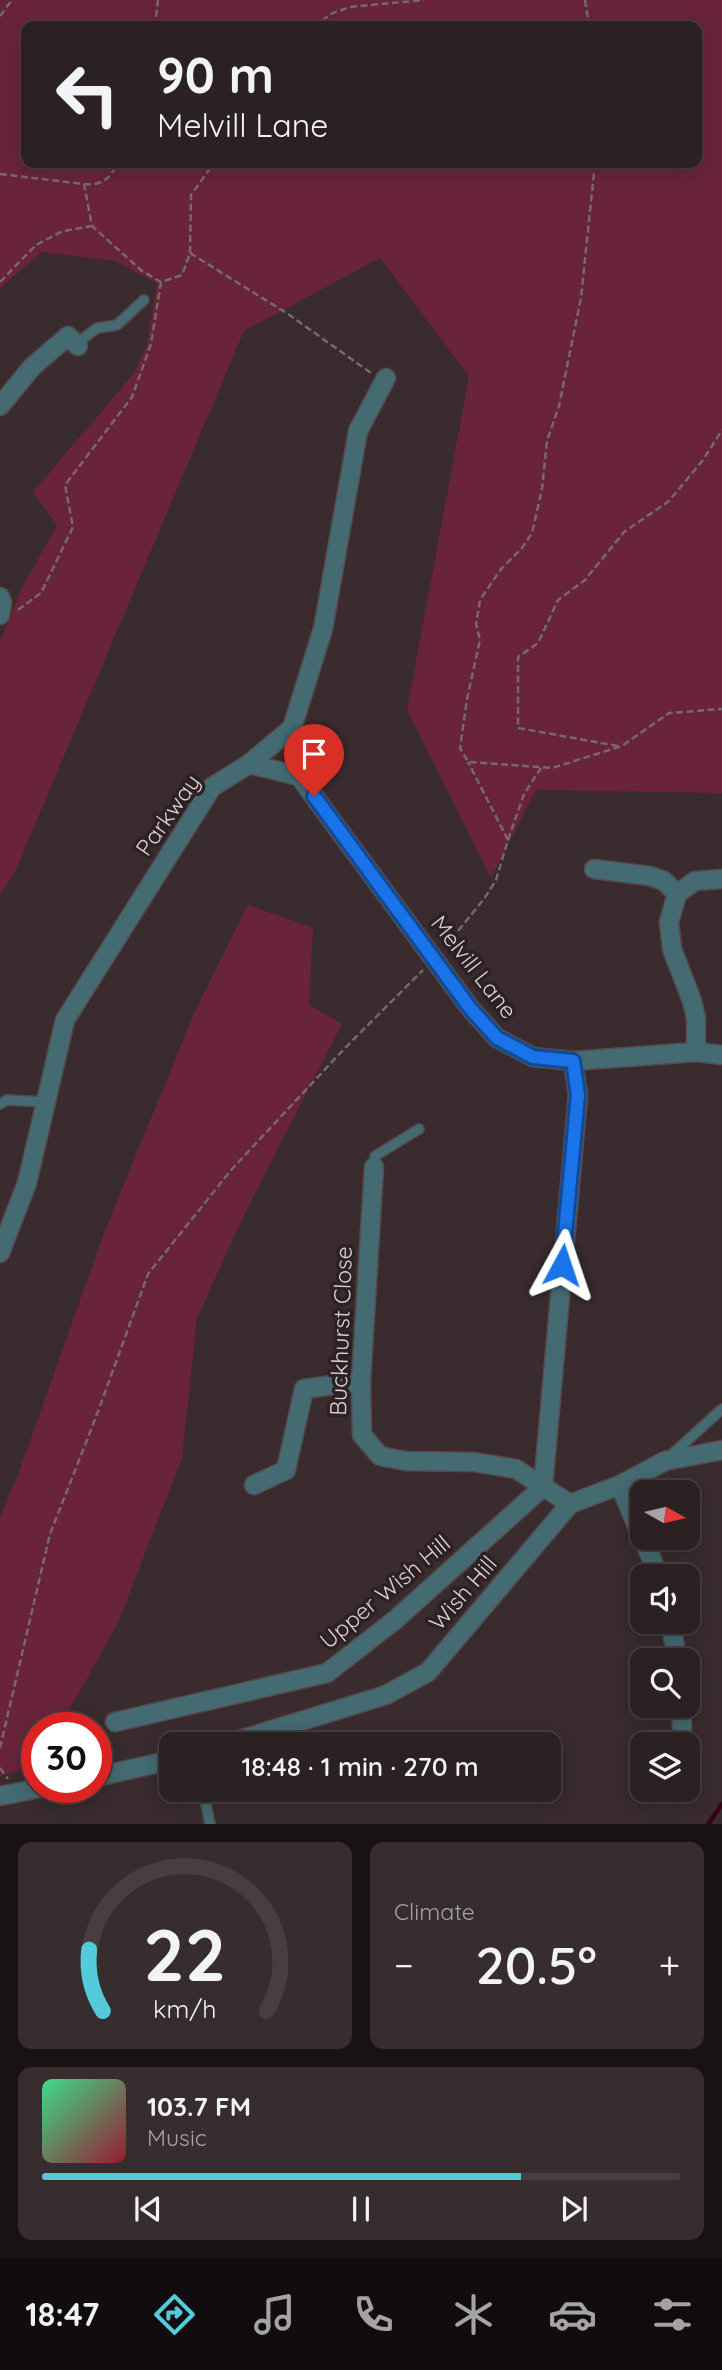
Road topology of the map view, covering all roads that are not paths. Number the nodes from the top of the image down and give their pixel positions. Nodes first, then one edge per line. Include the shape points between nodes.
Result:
1 (144, 300) dead end
2 (77, 345) joint
3 (385, 380) road end
4 (0, 406) edge
5 (0, 597) edge
6 (5, 615) edge
7 (292, 729) junction
8 (249, 764) junction
9 (299, 776) junction
10 (594, 869) dead end
11 (722, 878) edge
12 (677, 894) junction
13 (696, 1052) junction
14 (722, 1055) edge
15 (573, 1061) junction
16 (46, 1102) junction
17 (0, 1104) edge
18 (419, 1129) dead end
19 (374, 1167) joint
20 (0, 1253) edge
21 (360, 1381) junction
22 (722, 1409) edge
23 (722, 1450) edge
24 (666, 1461) junction
25 (254, 1485) dead end
26 (620, 1485) junction
27 (543, 1487) junction
28 (570, 1504) junction
29 (630, 1509) edge
30 (682, 1718) edge
31 (115, 1722) dead end
32 (682, 1727) dead end
33 (265, 1732) edge
34 (159, 1763) edge
35 (112, 1773) edge
36 (21, 1792) edge
37 (0, 1796) edge
38 (205, 1802) edge
39 (210, 1824) edge

1 - 2 lane via 117,325 97,328
2 - 4 street via 68,336 32,367
3 - 7 street via 358,431 323,629
5 - 6 street
7 - 8 street, Parkway
7 - 9 street
8 - 9 street
8 - 16 street, Parkway via 212,787 65,1020
9 - 15 street, Melvill Lane via 497,1038 533,1057
10 - 12 street via 650,876 664,881
11 - 12 street via 695,881
12 - 13 street via 669,922 672,949 696,1018
13 - 14 street, Melvill Lane
13 - 15 street, Melvill Lane
15 - 27 street via 578,1095
16 - 17 lane via 7,1100
16 - 20 street, Parkway via 27,1183
18 - 19 lane via 375,1157
19 - 21 street, Buckhurst Close
21 - 25 street via 304,1389 286,1469
21 - 27 street, Buckhurst Close via 362,1435 380,1456 516,1469
22 - 24 lane
23 - 24 street, Wish Hill
24 - 26 street, Wish Hill
26 - 28 street, Wish Hill
26 - 29 street
27 - 28 street, Buckhurst Close
27 - 31 street, Upper Wish Hill via 395,1620 327,1673
28 - 33 street, Wish Hill via 428,1672 386,1695
30 - 32 street
34 - 35 street
36 - 37 street
38 - 39 lane

